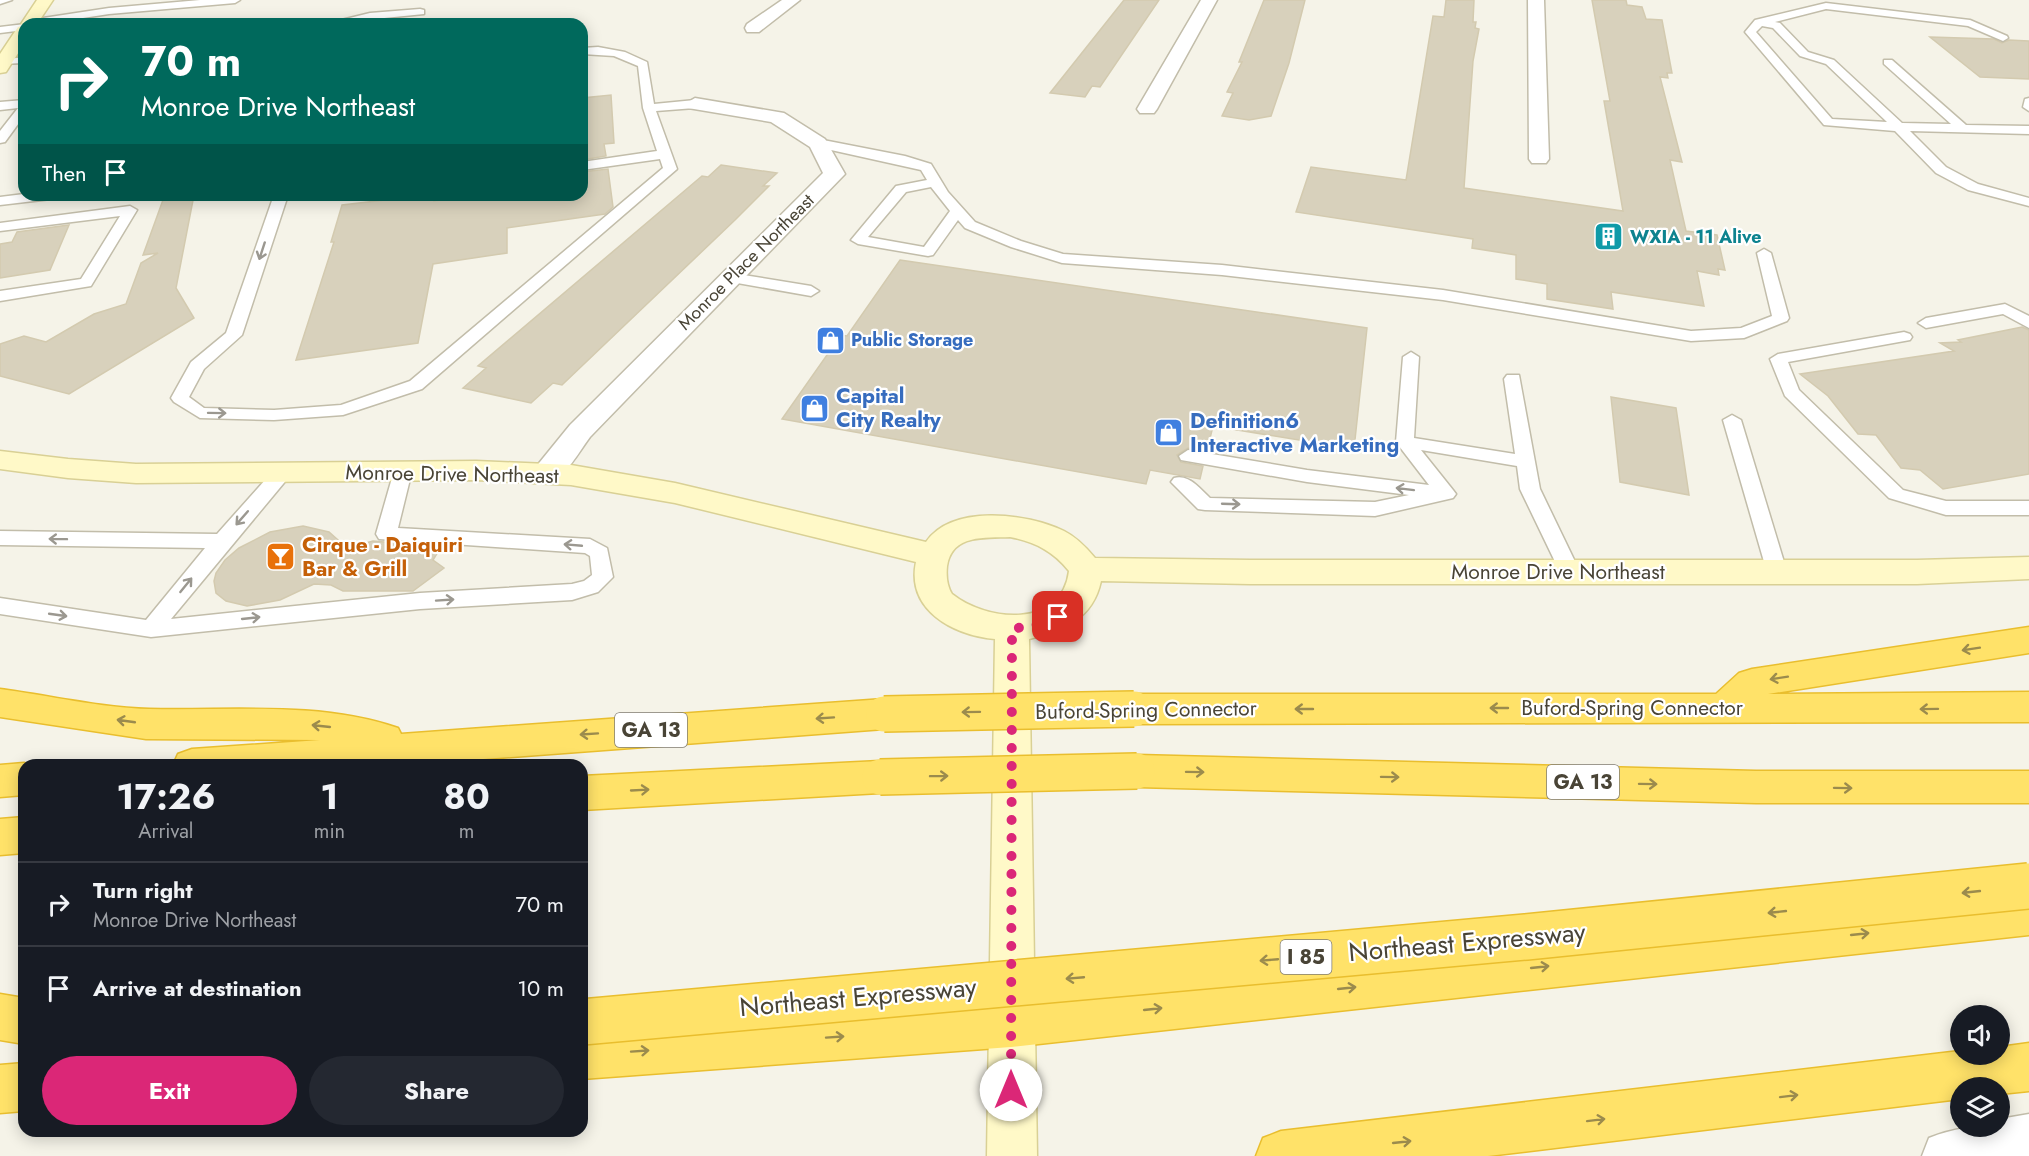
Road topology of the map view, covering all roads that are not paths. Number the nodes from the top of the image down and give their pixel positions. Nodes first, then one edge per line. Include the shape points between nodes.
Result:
1 (7, 0) edge
2 (45, 0) edge
3 (235, 0) edge
4 (792, 0) edge
5 (1209, 0) edge
6 (1536, 0) edge
7 (0, 1) edge
8 (384, 3) dead end
9 (420, 12) dead end
10 (398, 14) junction
11 (33, 18) edge
12 (66, 18) edge
13 (371, 18) edge
14 (1759, 22) junction
15 (753, 28) dead end
16 (0, 30) edge
17 (16, 36) edge
18 (2003, 38) dead end
19 (588, 50) edge
20 (18, 61) edge
21 (1888, 62) dead end
22 (2, 65) edge
23 (695, 104) joint
24 (0, 106) edge
25 (18, 106) edge
26 (649, 108) junction
27 (1146, 109) dead end
28 (18, 114) edge
29 (1899, 127) junction
30 (1963, 129) junction
31 (2029, 130) edge
32 (0, 139) edge
33 (818, 143) junction
34 (665, 154) junction
35 (1539, 159) dead end
36 (588, 165) edge
37 (935, 182) junction
38 (18, 198) edge
39 (0, 201) edge
40 (278, 201) edge
41 (2029, 202) edge
42 (957, 211) junction
43 (0, 227) edge
44 (1764, 253) dead end
45 (731, 278) junction
46 (811, 291) dead end
47 (0, 296) edge
48 (1926, 323) dead end
49 (2029, 323) edge
50 (1904, 338) dead end
51 (1411, 357) dead end
52 (1513, 379) dead end
53 (1732, 420) dead end
54 (1405, 442) junction
55 (1188, 456) dead end
56 (0, 460) edge
57 (1525, 461) junction
58 (403, 471) junction
59 (546, 473) junction
60 (281, 474) junction
61 (1181, 482) dead end
62 (1446, 494) junction
63 (2029, 508) edge
64 (0, 538) edge
65 (222, 541) junction
66 (933, 555) junction
67 (2029, 568) edge
68 (1086, 569) junction
69 (1570, 572) junction
70 (1777, 572) junction
71 (0, 606) edge
72 (151, 628) junction
73 (1012, 629) junction
74 (2029, 639) edge
75 (0, 703) edge
76 (2029, 707) edge
77 (1726, 708) junction
78 (419, 747) junction
79 (268, 759) edge
80 (18, 780) edge
81 (0, 781) edge
82 (2029, 787) edge
83 (588, 794) edge
84 (18, 836) edge
85 (0, 837) edge
86 (2029, 886) edge
87 (2029, 915) edge
88 (0, 1017) edge
89 (18, 1020) edge
90 (588, 1021) edge
91 (1011, 1024) junction
92 (588, 1055) edge
93 (2029, 1067) edge
94 (18, 1088) edge
95 (0, 1089) edge
96 (2029, 1139) edge
97 (1012, 1156) edge
98 (1281, 1156) edge
99 (1947, 1156) edge

1 - 7 lane
2 - 11 main road
3 - 12 lane
4 - 15 street
5 - 27 street
6 - 35 street
8 - 10 lane via 394,6
9 - 10 lane
10 - 13 lane
14 - 18 lane via 1826,6 1970,23
14 - 29 lane via 1776,25 1804,54 1830,62
14 - 29 lane via 1750,32 1828,122
16 - 17 lane
17 - 22 main road
19 - 26 lane via 632,56 643,63
20 - 22 lane
21 - 30 lane
23 - 26 lane
23 - 33 street via 777,117
24 - 25 lane
26 - 34 lane
28 - 32 lane
29 - 30 lane
29 - 41 lane via 1941,170 1973,187
30 - 31 lane
33 - 37 lane via 905,160 926,167
33 - 45 street, Monroe Place Northeast via 834,174
34 - 36 lane
40 -> 34 lane via 234,335 197,366 180,398 200,413 273,415 343,410 416,385 670,169
37 - 42 lane
37 - 42 lane via 901,189 858,240 928,252
38 - 39 lane
42 - 44 lane via 970,225 1062,258 1222,270 1443,295 1691,336 1744,333 1781,318
43 - 47 lane via 130,210 86,283
45 - 46 lane
45 - 59 street, Monroe Place Northeast via 580,431
48 - 49 lane via 2006,309
50 - 63 lane via 1778,359 1791,392 1896,494 1946,508
51 - 54 lane
52 - 57 lane
53 - 70 lane
54 - 57 lane
54 - 62 lane
62 -> 55 lane
56 - 60 main road, Monroe Drive Northeast via 54,469 140,475
57 - 69 lane via 1530,489
58 - 59 main road, Monroe Drive Northeast
58 - 60 main road, Monroe Drive Northeast
72 -> 58 lane via 420,601 572,592 591,587 603,577 600,553 590,546 386,534
59 - 66 main road, Monroe Drive Northeast via 651,486
60 -> 65 lane
61 -> 62 lane via 1205,504 1375,509
65 -> 64 lane
72 -> 65 lane
66 - 68 main road via 958,531 1010,526 1042,533 1066,545
66 - 73 main road via 928,579 940,603 966,621
67 - 70 main road, Monroe Drive Northeast
68 - 69 main road, Monroe Drive Northeast
68 - 73 main road via 1084,589 1074,605 1041,624
69 - 70 main road, Monroe Drive Northeast
71 -> 72 lane
73 - 91 main road
74 -> 77 highway via 1752,683
78 -> 75 highway via 322,725 146,724
76 -> 77 highway, Buford-Spring Connector / GA 13
77 -> 78 highway, Buford-Spring Connector / GA 13, bridge via 1134,709 884,714
78 - 79 highway, Buford-Spring Connector / GA 13
80 - 81 highway
83 -> 82 highway, GA 13, bridge via 880,777 1137,771 1756,787
84 - 85 highway
86 -> 90 highway, Northeast Expressway / I 85, bridge via 1526,937
91 -> 87 highway
88 - 89 highway
92 -> 91 highway
91 - 97 main road
98 -> 93 highway
94 - 95 highway
96 - 99 street

